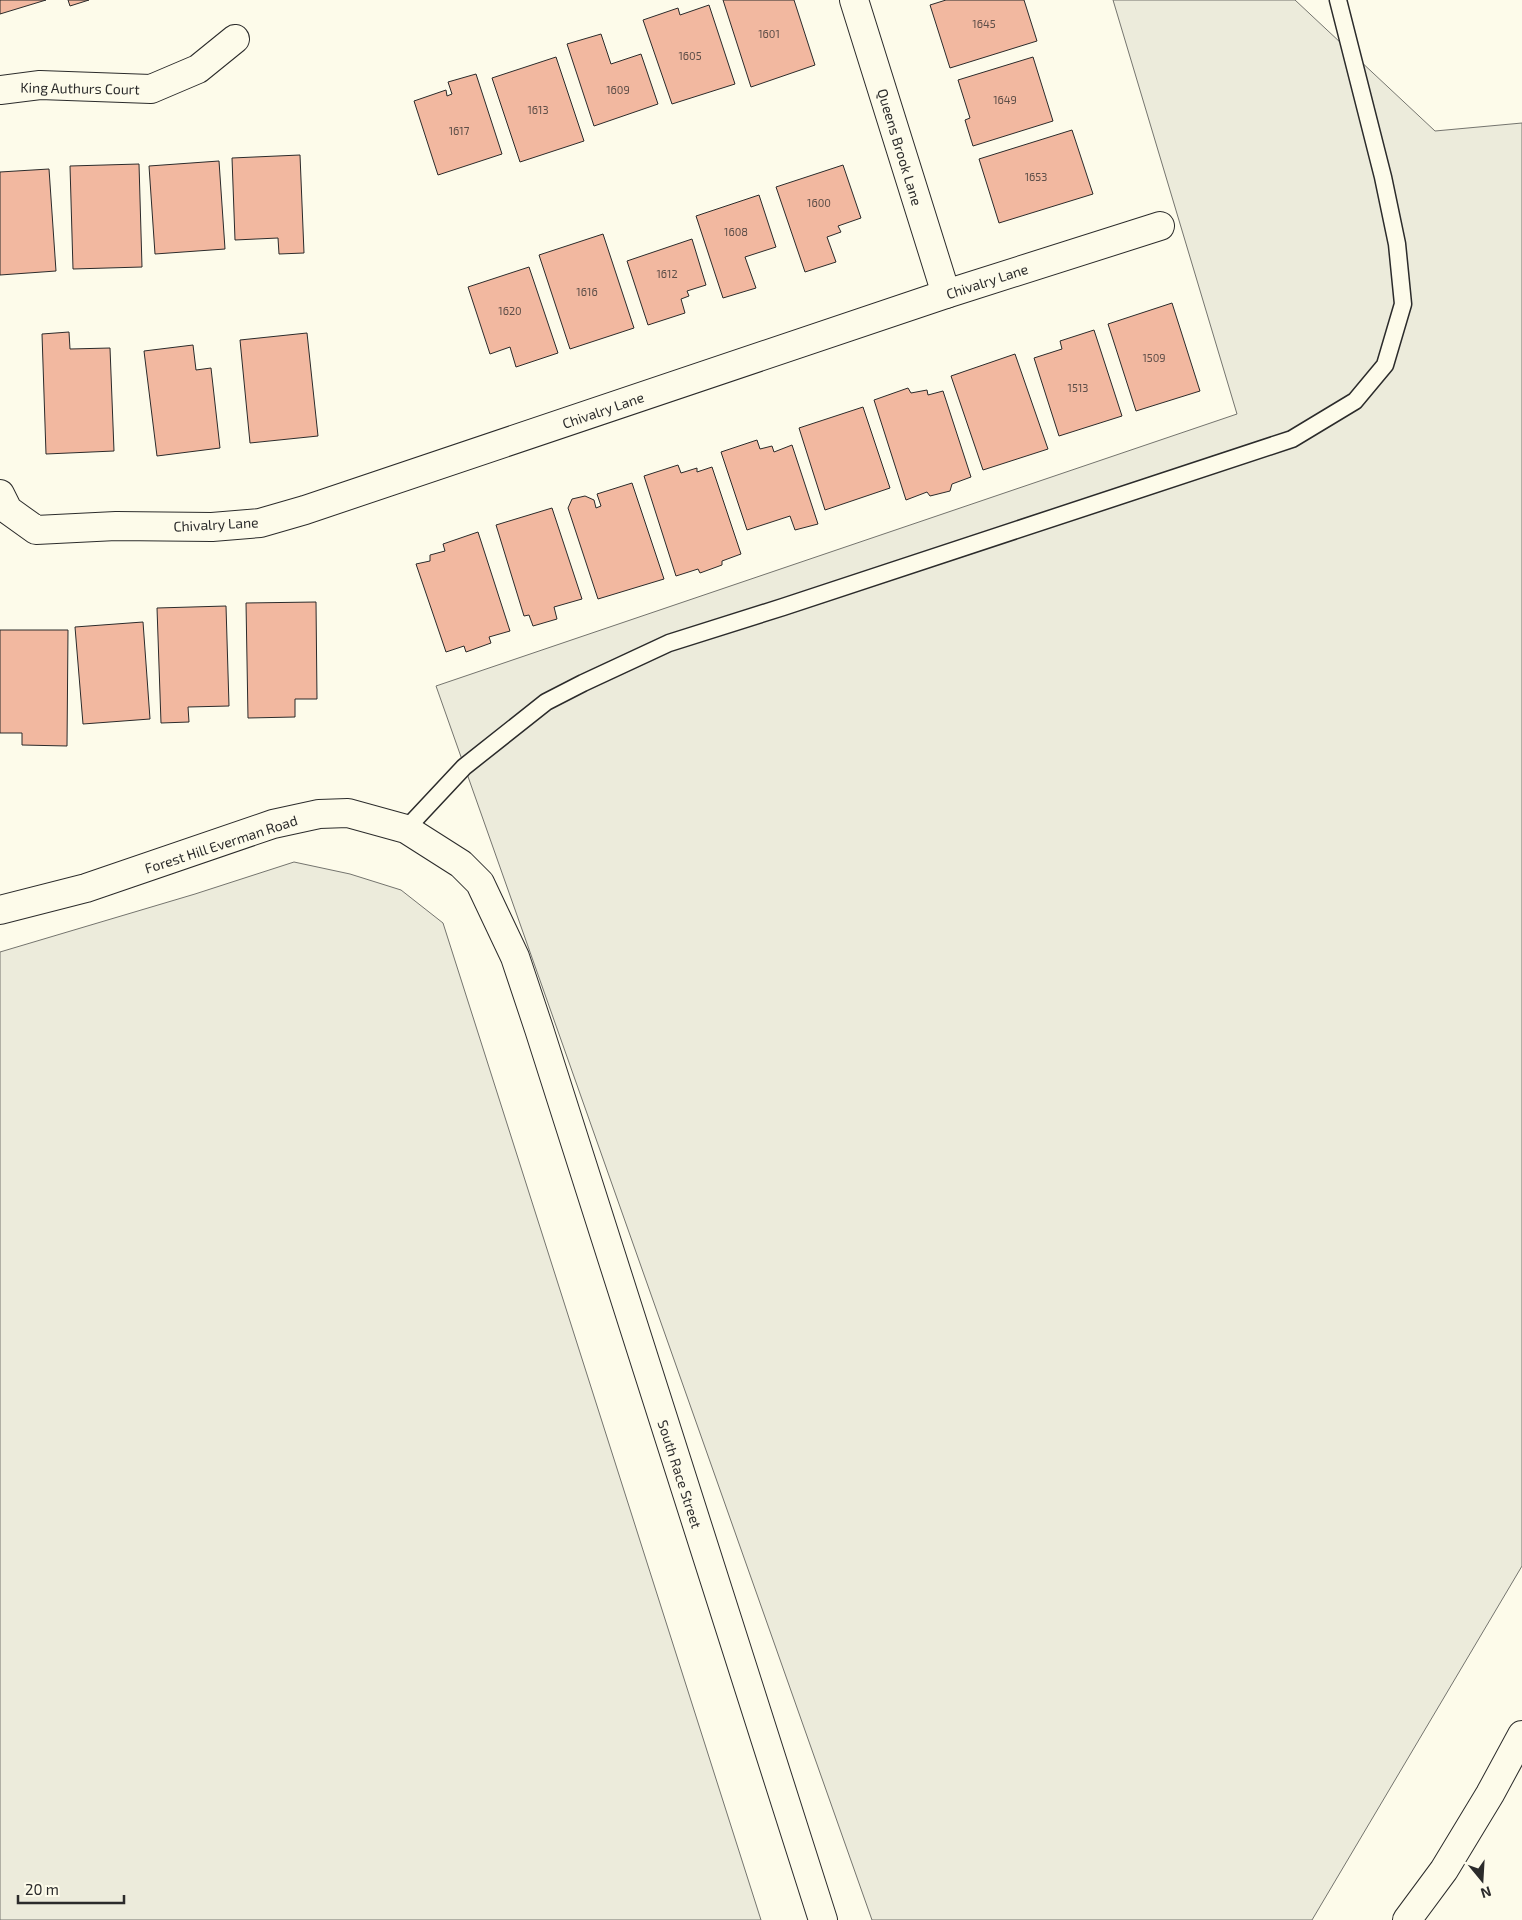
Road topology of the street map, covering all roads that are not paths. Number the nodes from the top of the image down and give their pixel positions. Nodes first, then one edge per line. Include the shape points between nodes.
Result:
1 (854, 0) edge
2 (1338, 0) edge
3 (235, 39) dead end
4 (0, 90) edge
5 (1160, 226) dead end
6 (946, 294) junction
7 (0, 494) edge
8 (406, 829) junction
9 (0, 910) edge
10 (539, 1028) joint
11 (1522, 1735) edge
12 (823, 1920) edge
13 (1407, 1920) edge

1 - 6 street, Queens Brook Lane
2 - 8 lane via 1383,177 1397,244 1403,304 1385,365 1354,402 1292,439 668,643 546,702 464,767
3 - 4 street, King Authurs Court via 198,69 151,89 40,86
5 - 6 street, Chivalry Lane
6 - 7 street, Chivalry Lane via 260,523 36,530 8,510
8 - 9 street, Forest Hill Everman Road via 348,813 319,814 272,824 86,888
8 - 10 street, Forest Hill Everman Road via 461,864 480,883 514,957
10 - 12 street, South Race Street
11 - 13 street via 1444,1870

